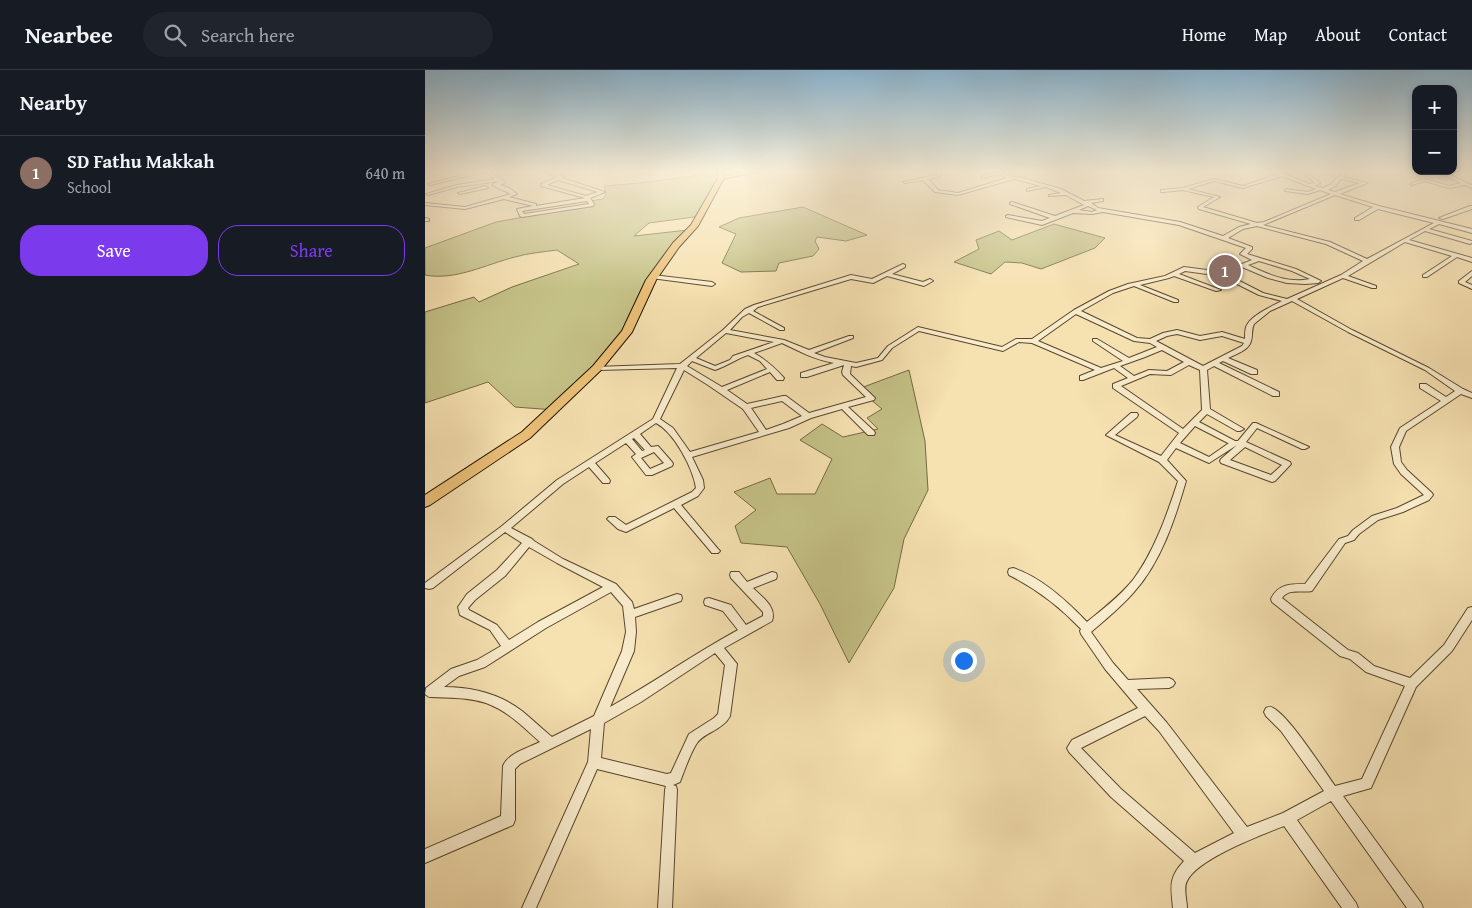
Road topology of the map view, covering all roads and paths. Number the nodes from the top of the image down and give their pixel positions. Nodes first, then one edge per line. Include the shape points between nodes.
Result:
1 (520, 211) edge
2 (551, 211) edge
3 (702, 211) edge
4 (1035, 211) edge
5 (1072, 211) joint
6 (1102, 211) joint
7 (1211, 211) edge
8 (1292, 211) edge
9 (1370, 211) edge
10 (1397, 211) edge
11 (1463, 211) edge
12 (1008, 216) dead end
13 (1055, 218) junction
14 (1357, 219) dead end
15 (1439, 220) junction
16 (1257, 225) junction
17 (1426, 230) junction
18 (1472, 231) edge
19 (1224, 238) junction
20 (1403, 240) junction
21 (1470, 242) dead end
22 (1457, 256) junction
23 (1257, 259) junction
24 (1472, 260) edge
25 (1367, 262) junction
26 (1243, 265) junction
27 (903, 266) dead end
28 (1215, 271) junction
29 (887, 274) junction
30 (1175, 274) junction
31 (1471, 274) edge
32 (1343, 276) junction
33 (1425, 276) dead end
34 (653, 277) junction
35 (1316, 280) junction
36 (930, 281) dead end
37 (712, 284) dead end
38 (1134, 284) junction
39 (1325, 284) junction
40 (1374, 287) dead end
41 (1472, 287) edge
42 (1218, 290) dead end
43 (1290, 300) junction
44 (1176, 301) dead end
45 (747, 310) junction
46 (1076, 311) junction
47 (782, 328) dead end
48 (725, 331) junction
49 (851, 337) dead end
50 (1095, 340) dead end
51 (782, 341) junction
52 (1033, 341) junction
53 (1151, 341) junction
54 (1247, 342) junction
55 (1162, 347) junction
56 (749, 352) junction
57 (807, 353) junction
58 (692, 359) junction
59 (1225, 359) junction
60 (1128, 361) junction
61 (1189, 362) junction
62 (845, 364) junction
63 (1215, 364) junction
64 (1114, 365) junction
65 (682, 366) junction
66 (597, 368) junction
67 (772, 369) junction
68 (1203, 369) junction
69 (1101, 370) junction
70 (1254, 372) dead end
71 (804, 376) dead end
72 (780, 378) dead end
73 (1083, 378) dead end
74 (1132, 378) junction
75 (1423, 386) dead end
76 (721, 390) junction
77 (1460, 391) junction
78 (1276, 394) dead end
79 (1472, 396) edge
80 (1446, 400) junction
81 (843, 406) junction
82 (746, 407) junction
83 (1206, 410) junction
84 (808, 416) junction
85 (1134, 416) dead end
86 (655, 420) junction
87 (1195, 423) junction
88 (1240, 429) dead end
89 (763, 431) junction
90 (871, 433) dead end
91 (1184, 433) junction
92 (635, 434) junction
93 (627, 439) junction
94 (1235, 442) junction
95 (1175, 444) junction
96 (1305, 447) dead end
97 (650, 450) junction
98 (640, 454) junction
99 (687, 456) junction
100 (1162, 460) junction
101 (590, 463) junction
102 (606, 481) dead end
103 (425, 502) edge
104 (676, 504) junction
105 (612, 519) dead end
106 (505, 528) junction
107 (529, 541) junction
108 (715, 551) dead end
109 (1013, 572) dead end
110 (735, 575) dead end
111 (772, 576) dead end
112 (429, 585) dead end
113 (612, 587) junction
114 (745, 587) junction
115 (677, 598) dead end
116 (709, 602) dead end
117 (1472, 611) edge
118 (630, 614) junction
119 (1087, 629) junction
120 (745, 631) junction
121 (507, 646) junction
122 (716, 646) junction
123 (1169, 683) dead end
124 (1412, 684) junction
125 (1125, 685) junction
126 (428, 692) edge
127 (1147, 709) junction
128 (1270, 712) dead end
129 (598, 720) junction
130 (549, 742) junction
131 (593, 762) junction
132 (671, 790) dead end
133 (1333, 793) junction
134 (1287, 818) junction
135 (1244, 835) junction
136 (425, 856) edge
137 (1194, 861) junction
138 (529, 908) edge
139 (665, 908) edge
140 (1180, 908) edge
141 (1351, 908) edge
142 (1416, 908) edge

1 - 2 street via 522,216
3 - 34 main road via 694,226
4 - 13 street
5 - 6 street via 1092,214
5 - 13 street
6 - 19 street via 1180,224
7 - 16 street
8 - 16 street
9 - 14 street
10 - 15 street
11 - 15 street
12 - 13 street via 1042,223
15 - 17 street
15 - 18 street
16 - 19 street via 1241,228
16 - 25 street via 1328,243
17 - 20 street
17 - 21 street
19 - 23 street via 1249,248 1243,254
20 - 22 street
20 - 25 street
22 - 24 street
22 - 33 street
23 - 26 street
23 - 35 street
25 - 32 street
26 - 28 street
26 - 35 street via 1291,283
27 - 29 street
28 - 30 street via 1184,270
28 - 43 street via 1261,294
29 - 36 street via 923,284
29 - 45 street via 871,282 849,278
30 - 38 street
30 - 42 street
31 - 41 street via 1461,282
32 - 39 street
32 - 40 street
34 - 37 street
34 - 66 main road via 627,332
35 - 39 street
38 - 44 street
38 - 46 street via 1117,289
39 - 43 street
43 - 54 street via 1272,307 1252,323
43 - 77 street via 1427,369
45 - 47 street
45 - 48 street
46 - 52 street
46 - 53 street via 1136,340
48 - 51 street
48 - 58 street
49 - 57 street
50 - 60 street
51 - 56 street
51 - 57 street
52 - 62 street via 1018,340 1003,349 918,329 877,361
52 - 69 street
53 - 54 street via 1177,332 1200,338 1222,334
53 - 55 street
54 - 59 street
55 - 60 street
55 - 61 street
56 - 58 street via 715,368
56 - 67 street
57 - 62 street
58 - 65 street
59 - 63 street
59 - 70 street
60 - 64 street
61 - 68 street
61 - 74 street via 1168,373 1149,372
62 - 71 street
62 - 81 street via 847,375 871,398
63 - 68 street
63 - 78 street
64 - 69 street
64 - 74 street
65 - 66 street
65 - 76 street
65 - 86 street
66 - 103 main road via 526,435
67 - 72 street
67 - 76 street
68 - 83 street
69 - 73 street
74 - 91 street via 1117,388
75 - 80 street
76 - 82 street
77 - 79 street
77 - 80 street
80 - 124 street via 1403,430 1395,447 1397,462 1404,472 1429,495 1375,518 1351,538 1342,540 1308,588 1286,588 1276,599 1344,653 1354,656 1370,669
81 - 84 street
81 - 90 street
82 - 84 street via 783,398
82 - 89 street
83 - 87 street
83 - 88 street
84 - 89 street
85 - 100 street via 1110,435
86 - 92 street
86 - 99 street via 668,427
87 - 91 street
87 - 94 street
89 - 99 street
91 - 95 street
92 - 93 street
92 - 97 street
93 - 98 street
93 - 101 street
94 - 94 street via 1241,446 1224,461 1272,479 1287,464
94 - 95 street via 1209,460
94 - 96 street via 1256,425
95 - 100 street
97 - 98 street
97 - 98 street via 655,448 669,464 649,473 636,457
99 - 104 street via 700,488
100 - 119 street via 1182,482 1162,535 1144,573
101 - 102 street
101 - 106 street via 542,496
104 - 105 street via 625,529
104 - 108 street
106 - 107 street
106 - 112 street
107 - 113 street
107 - 121 street via 463,607 464,612 498,630
109 - 119 street via 1054,597
110 - 114 street
111 - 114 street
113 - 118 street via 628,605
113 - 121 street
114 - 120 street via 769,615
115 - 118 street
116 - 120 street via 727,608
117 - 124 street via 1448,648
118 - 129 street via 628,651
119 - 125 street via 1085,632
120 - 122 street
121 - 126 street via 481,664 455,672
122 - 129 street
122 - 131 street via 731,664 723,716 693,738 675,778 667,780
123 - 125 street
124 - 133 street via 1368,781 1361,787
125 - 127 street
126 - 130 street via 456,691 491,700 506,707
127 - 135 street
127 - 137 street via 1075,744 1073,748 1116,793
128 - 133 street via 1285,727
129 - 130 street
129 - 131 street
130 - 136 street via 509,766 508,820
131 - 138 street
132 - 139 street
133 - 134 street
133 - 142 street
134 - 135 street
134 - 141 street
135 - 137 street
137 - 140 street via 1178,883

